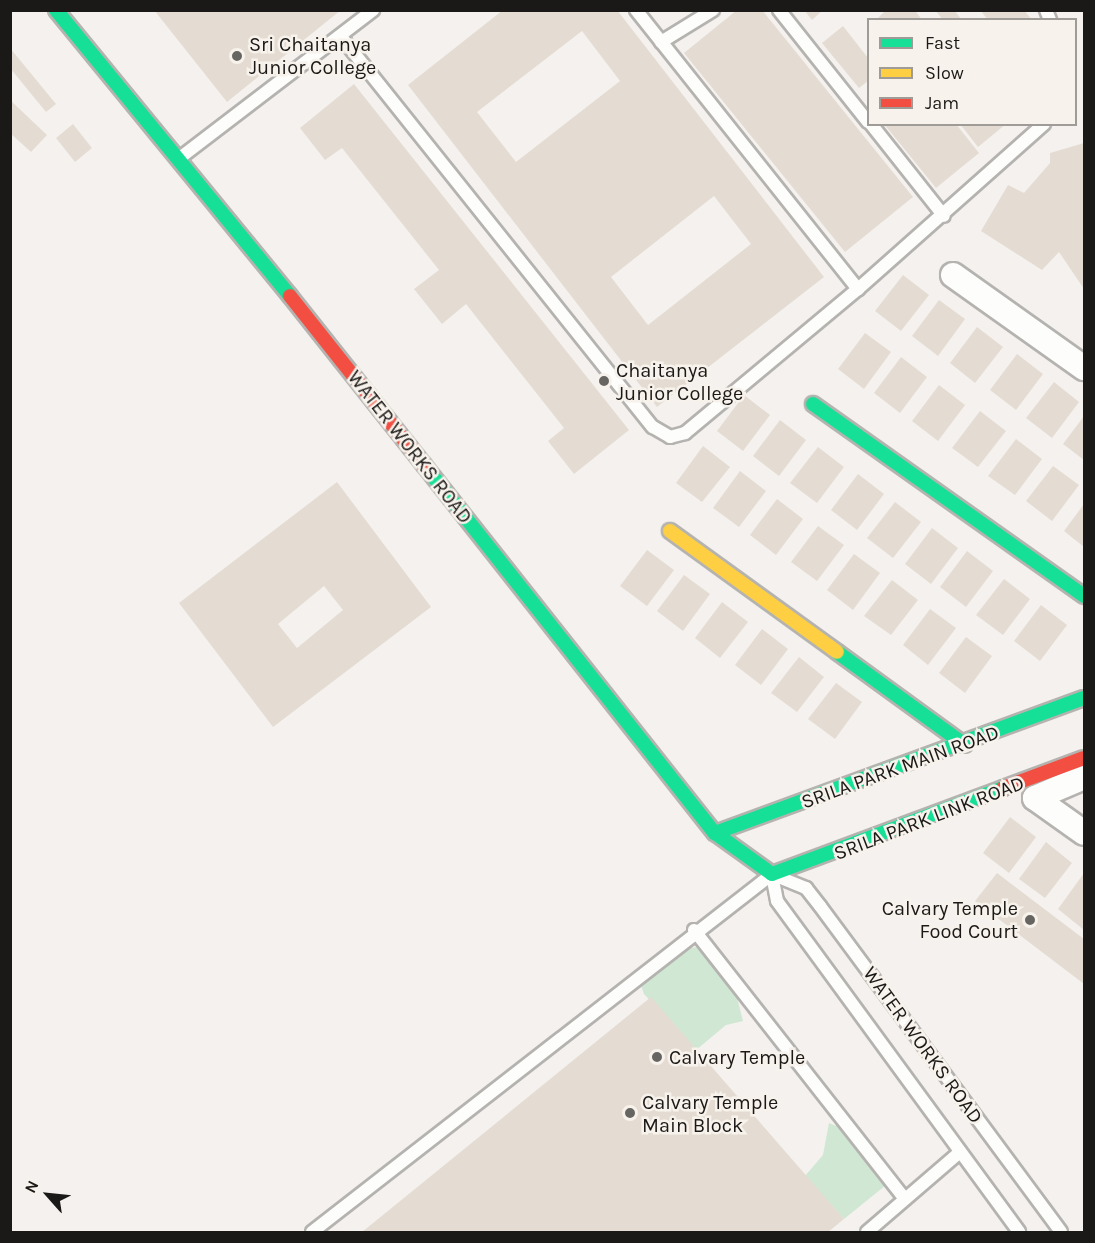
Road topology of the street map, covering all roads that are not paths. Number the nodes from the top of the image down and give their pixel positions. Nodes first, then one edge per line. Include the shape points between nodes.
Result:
1 (56, 10) edge
2 (373, 10) edge
3 (636, 10) edge
4 (713, 10) edge
5 (779, 10) edge
6 (342, 38) junction
7 (661, 42) junction
8 (867, 119) edge
9 (872, 126) edge
10 (1042, 126) edge
11 (181, 157) junction
12 (944, 216) junction
13 (953, 275) dead end
14 (858, 289) junction
15 (1084, 368) edge
16 (813, 404) dead end
17 (670, 531) dead end
18 (1084, 596) edge
19 (1084, 698) edge
20 (965, 745) junction
21 (1084, 758) edge
22 (1084, 777) edge
23 (715, 833) junction
24 (1084, 833) edge
25 (772, 874) junction
26 (694, 930) junction
27 (960, 1152) junction
28 (905, 1199) junction
29 (312, 1233) edge
30 (867, 1233) edge
31 (1019, 1233) edge
32 (1061, 1233) edge

1 - 11 street, WATER WORKS ROAD
2 - 6 lane
3 - 7 lane
4 - 7 lane
5 - 8 lane
6 - 11 lane
6 - 14 lane via 653,427 670,437 685,433
7 - 14 lane
9 - 12 lane
10 - 12 lane
11 - 23 street, WATER WORKS ROAD
12 - 14 lane
13 - 15 street
16 - 18 street
17 - 20 street
19 - 20 street, SRILA PARK MAIN ROAD
20 - 23 street, SRILA PARK MAIN ROAD
21 - 25 street, SRILA PARK LINK ROAD
22 - 24 street via 1035,798
23 - 25 street, WATER WORKS ROAD
25 - 26 lane
25 - 27 lane, WATER WORKS ROAD via 777,901
25 - 32 lane, WATER WORKS ROAD via 806,888
26 - 28 lane
26 - 29 lane
27 - 28 lane
27 - 31 lane, WATER WORKS ROAD
28 - 30 lane

